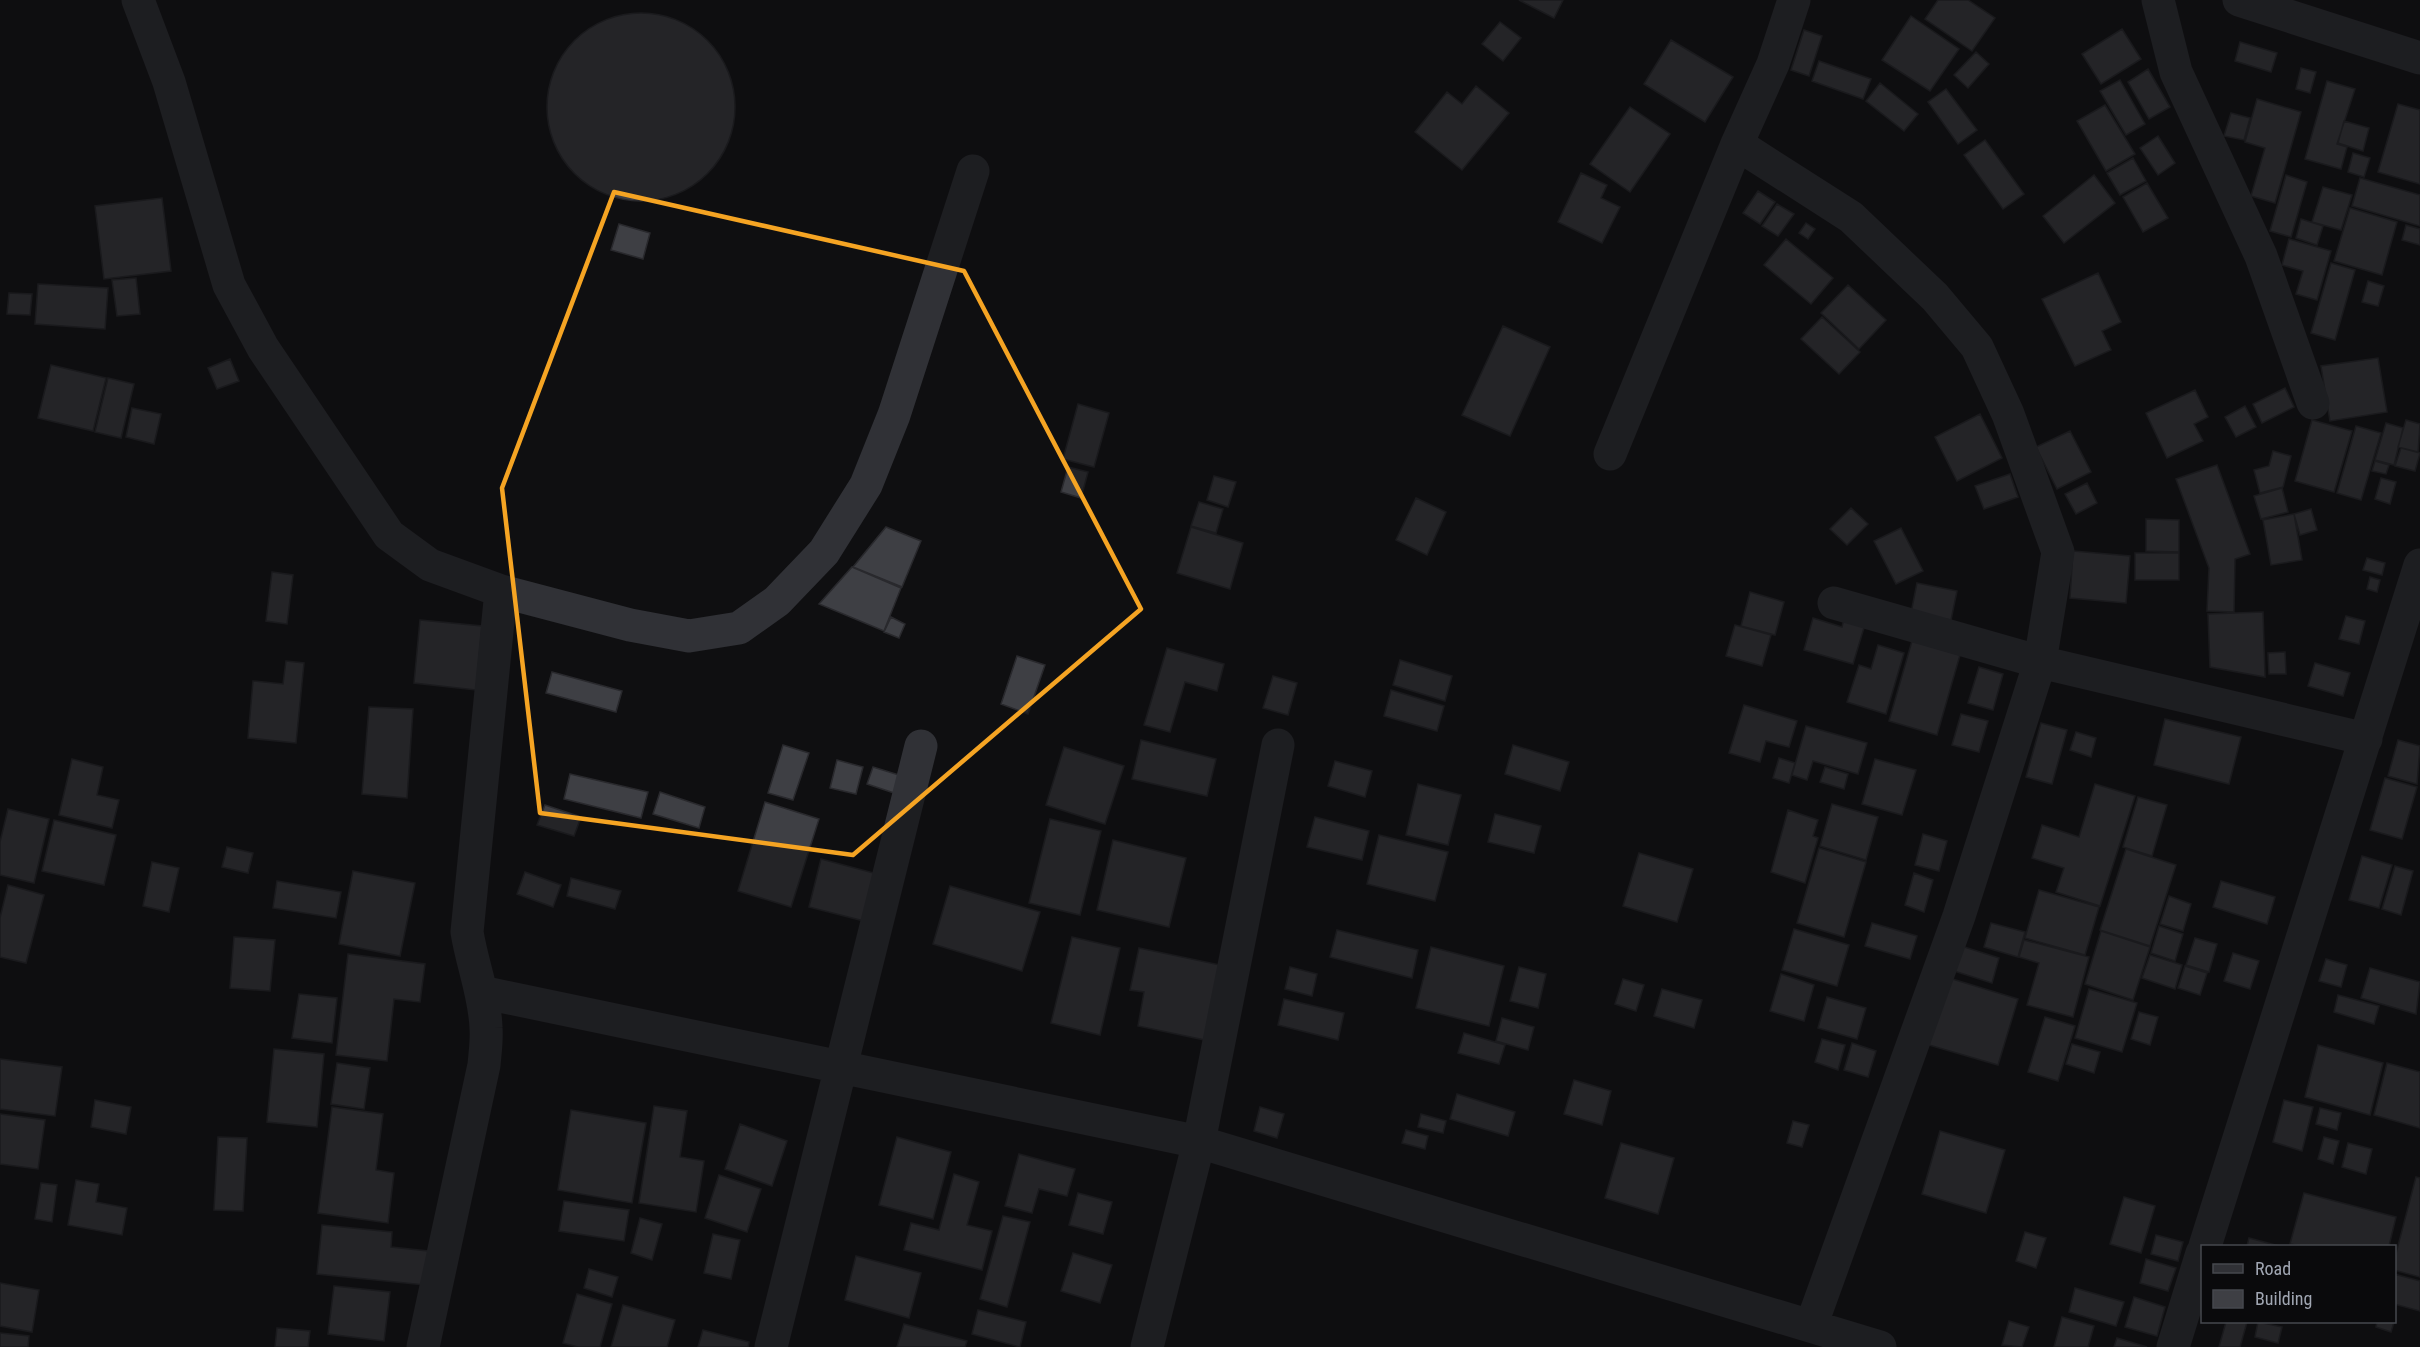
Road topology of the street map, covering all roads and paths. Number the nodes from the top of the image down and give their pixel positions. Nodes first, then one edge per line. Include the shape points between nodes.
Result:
1 (138, 0) edge
2 (1794, 0) edge
3 (2158, 0) edge
4 (2239, 0) edge
5 (2420, 58) edge
6 (1737, 144) junction
7 (973, 171) dead end
8 (2313, 403) dead end
9 (1610, 454) dead end
10 (2420, 565) edge
11 (501, 591) junction
12 (1834, 603) dead end
13 (2040, 662) junction
14 (2366, 739) junction
15 (1278, 745) dead end
16 (921, 746) dead end
17 (481, 992) junction
18 (840, 1066) junction
19 (1199, 1142) junction
20 (2205, 1245) edge
21 (2201, 1256) edge
22 (1811, 1326) junction
23 (423, 1347) edge
24 (771, 1347) edge
25 (1147, 1347) edge
26 (1880, 1347) edge
27 (2173, 1347) edge

1 - 11 street via 169,82 229,285 263,348 389,535 430,565
2 - 6 street via 1773,64
3 - 8 street via 2176,72 2261,256
4 - 5 street
6 - 9 street
6 - 13 street via 1851,217 1935,297 1977,347 2008,414 2058,552
7 - 11 street via 894,415 866,485 824,552 777,601 739,628 689,636
10 - 14 street
11 - 17 street via 467,932
12 - 13 street
13 - 14 street
13 - 22 street via 1959,916
14 - 20 street
15 - 19 street
16 - 18 street
17 - 18 street
17 - 23 street via 486,1028 484,1065
18 - 19 street
18 - 24 street
19 - 22 street
19 - 25 street
21 - 27 street
22 - 26 street

